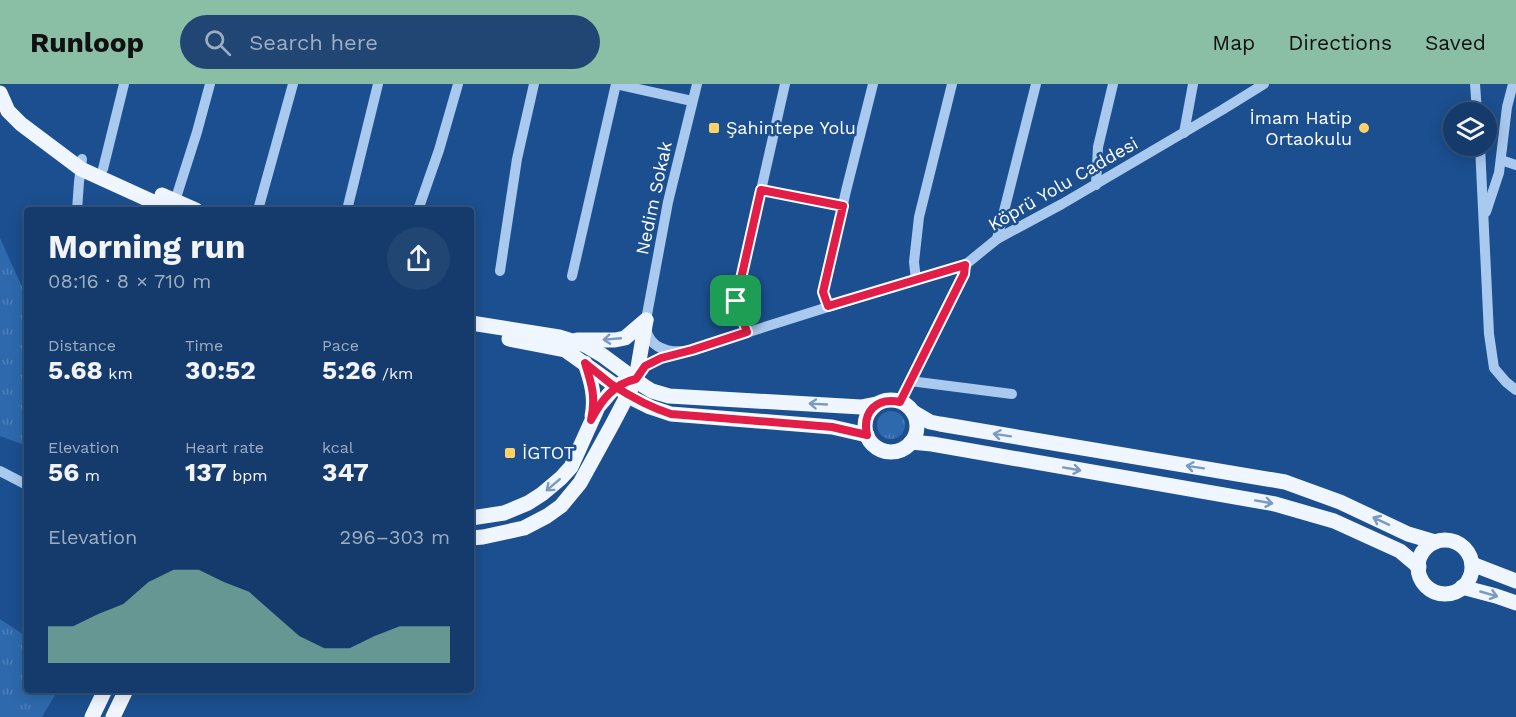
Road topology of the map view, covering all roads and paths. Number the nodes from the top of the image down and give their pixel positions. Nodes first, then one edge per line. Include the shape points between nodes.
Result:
1 (124, 84) edge
2 (210, 84) edge
3 (293, 84) edge
4 (378, 84) edge
5 (458, 84) edge
6 (534, 84) edge
7 (616, 84) edge
8 (697, 84) edge
9 (785, 84) edge
10 (873, 84) edge
11 (952, 84) edge
12 (1036, 84) edge
13 (1113, 84) edge
14 (1193, 84) edge
15 (1264, 84) edge
16 (1475, 84) edge
17 (1513, 84) edge
18 (0, 93) edge
19 (692, 101) junction
20 (1476, 102) edge
21 (1184, 133) junction
22 (1481, 156) edge
23 (1500, 160) junction
24 (82, 164) junction
25 (1516, 165) edge
26 (103, 169) junction
27 (1096, 184) junction
28 (761, 190) junction
29 (173, 205) edge
30 (843, 206) junction
31 (77, 207) edge
32 (259, 207) edge
33 (348, 207) edge
34 (419, 207) edge
35 (1484, 218) junction
36 (997, 239) junction
37 (965, 265) junction
38 (500, 271) dead end
39 (572, 276) dead end
40 (916, 280) junction
41 (828, 306) junction
42 (646, 320) junction
43 (474, 323) edge
44 (474, 332) edge
45 (747, 332) junction
46 (571, 340) junction
47 (692, 350) junction
48 (585, 363) junction
49 (636, 379) junction
50 (910, 381) junction
51 (1516, 390) edge
52 (621, 391) junction
53 (1012, 394) dead end
54 (900, 402) junction
55 (876, 404) junction
56 (913, 412) junction
57 (671, 414) junction
58 (591, 420) junction
59 (613, 423) junction
60 (867, 435) junction
61 (911, 442) junction
62 (0, 471) edge
63 (24, 483) edge
64 (474, 518) edge
65 (474, 537) edge
66 (1435, 542) junction
67 (1472, 564) junction
68 (1419, 567) junction
69 (1516, 582) edge
70 (1462, 587) junction
71 (1516, 603) edge
72 (104, 693) edge
73 (125, 693) edge
74 (92, 717) edge
75 (113, 717) edge

1 - 26 street
2 - 29 street
3 - 32 street
4 - 33 street
5 - 34 street
6 - 38 street via 517,159
7 - 19 street
7 - 39 street
8 - 19 street, Nedim Sokak
9 - 28 street
10 - 30 street
11 - 40 street via 920,218 914,262
12 - 36 street
13 - 27 street via 1098,147
14 - 21 street
15 - 21 street, Köprü Yolu Caddesi
16 - 20 street
17 - 23 street
18 - 24 main road via 8,111 21,124
19 - 42 street, Nedim Sokak
21 - 27 street, Köprü Yolu Caddesi
22 - 35 street
23 - 25 street
23 - 35 street
24 - 26 main road
24 - 29 main road
24 - 31 street
26 - 29 main road
27 - 36 street, Köprü Yolu Caddesi
28 - 30 street
28 - 45 street via 736,301
30 - 41 street via 823,292
35 - 51 street via 1494,368
36 - 37 street, Köprü Yolu Caddesi
37 - 40 street, Köprü Yolu Caddesi
37 - 50 street
40 - 41 street, Köprü Yolu Caddesi
41 - 45 street, Köprü Yolu Caddesi
42 -> 46 main road via 625,338
42 - 47 street, Köprü Yolu Caddesi via 648,335 664,350
42 - 49 main road
43 - 46 main road
44 - 48 main road via 565,350
45 - 47 street, Köprü Yolu Caddesi
46 - 49 main road via 602,354
47 - 49 street via 649,363
48 - 52 main road
48 - 58 main road via 593,393
49 - 52 main road via 625,381
55 -> 49 main road via 861,407 669,396 652,391
50 - 53 street
50 - 54 street
52 - 57 main road
52 - 58 main road via 598,407
52 - 59 main road
54 - 55 main road
54 - 56 main road
55 - 60 main road via 866,418
56 - 61 main road via 917,429
66 -> 56 main road via 1285,482 940,424
57 - 59 main road via 639,412
57 - 60 main road via 832,427
58 -> 64 main road via 571,467 542,494 504,513
59 - 65 main road via 580,483 561,506 524,528
60 - 61 main road via 886,451 902,449
61 -> 68 main road via 1275,504 1345,526 1400,551
62 - 63 street
66 - 67 main road via 1453,541 1461,545
66 - 68 main road via 1422,554
67 - 69 main road
67 - 70 main road
68 - 70 main road via 1422,580 1435,591 1452,593
70 -> 71 main road
72 - 74 main road
73 - 75 main road

